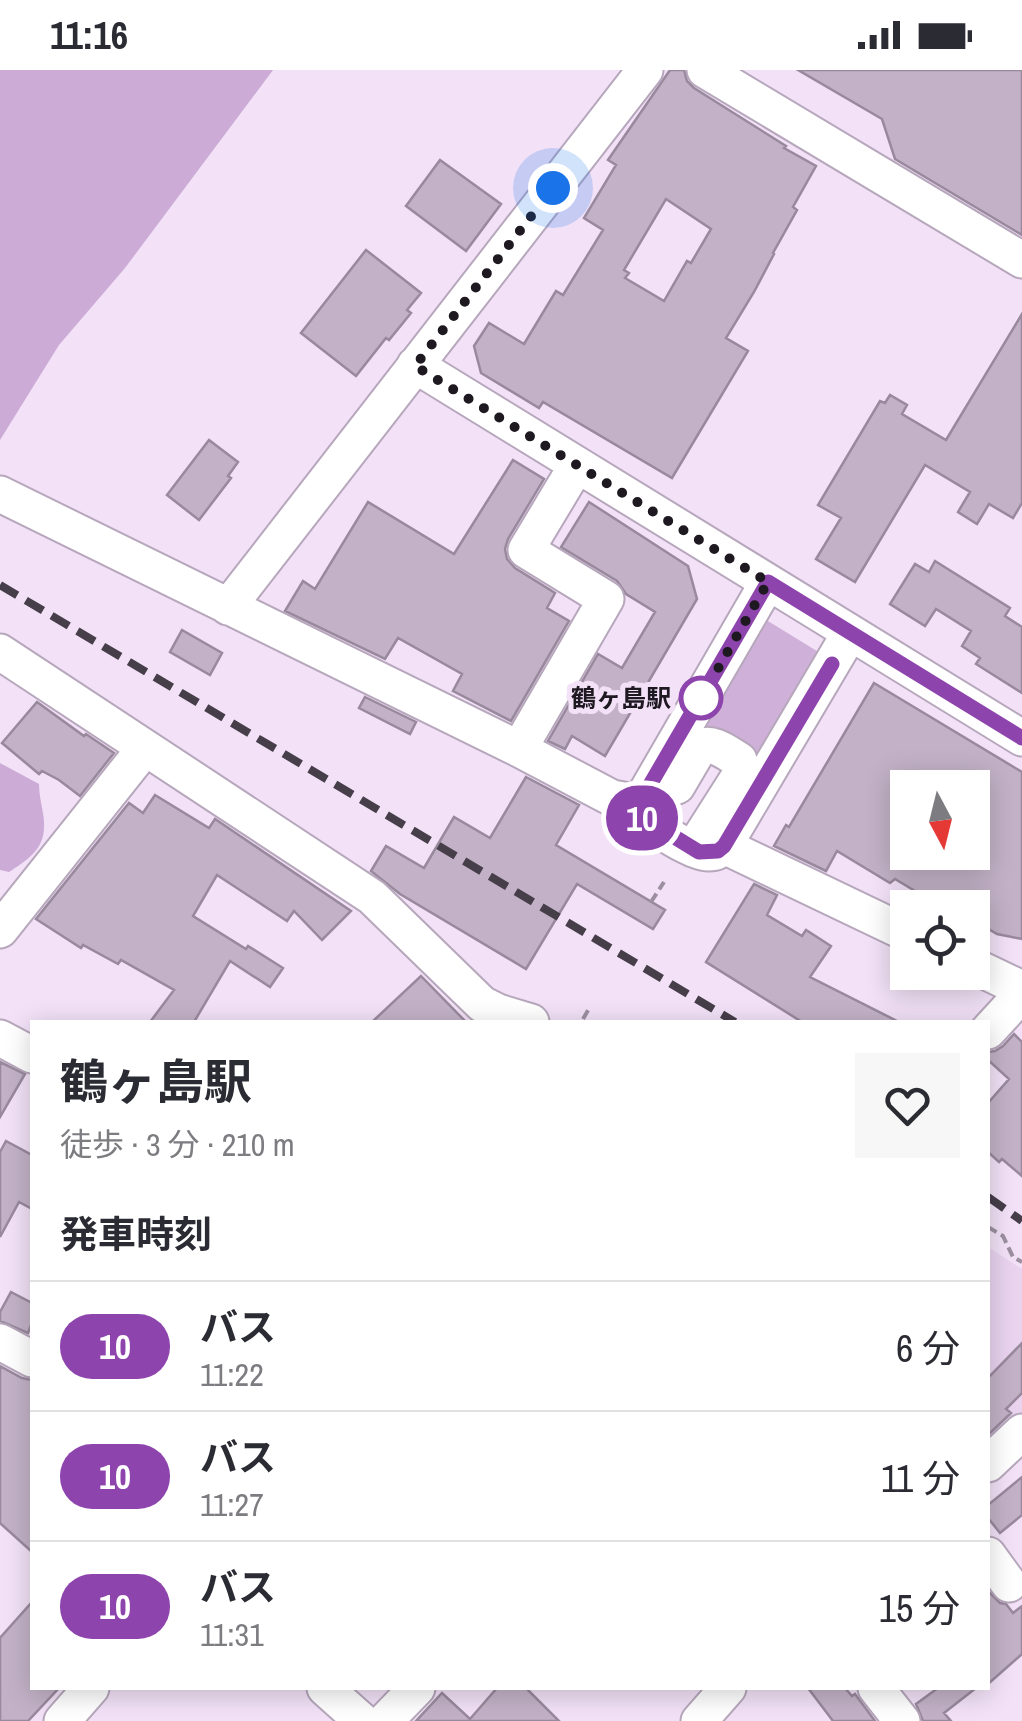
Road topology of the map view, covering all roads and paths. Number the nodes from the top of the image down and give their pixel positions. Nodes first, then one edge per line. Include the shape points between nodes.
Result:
1 (644, 70) edge
2 (705, 70) edge
3 (1022, 260) edge
4 (415, 366) junction
5 (576, 465) junction
6 (0, 494) edge
7 (768, 582) junction
8 (228, 607) junction
9 (850, 633) junction
10 (0, 652) edge
11 (1022, 738) edge
12 (146, 748) junction
13 (519, 749) junction
14 (647, 814) junction
15 (709, 848) junction
16 (664, 882) dead end
17 (651, 902) dead end
18 (890, 926) edge
19 (0, 930) edge
20 (990, 975) edge
21 (1022, 992) edge
22 (590, 1007) dead end
23 (583, 1018) dead end
24 (525, 1020) edge
25 (990, 1029) edge
26 (0, 1038) edge
27 (30, 1054) edge
28 (990, 1228) edge
29 (1022, 1262) edge
30 (0, 1342) edge
31 (30, 1358) edge
32 (990, 1558) edge
33 (1009, 1584) dead end
34 (89, 1690) edge
35 (326, 1690) edge
36 (415, 1690) edge
37 (726, 1690) edge
38 (878, 1690) edge
39 (62, 1721) edge
40 (362, 1721) edge
41 (385, 1721) edge
42 (698, 1721) edge
43 (902, 1721) edge

1 - 4 street
2 - 3 street
4 - 5 street
4 - 8 street
5 - 7 street
5 - 13 street via 526,550 606,599
6 - 8 street
7 - 9 street
7 - 14 street
8 - 13 street
9 - 11 street
9 - 15 street
10 - 12 street
12 - 19 street
12 - 24 street via 372,897 482,1004
13 - 14 street
14 - 15 street
14 - 15 street via 700,747 712,744 739,760 742,772
15 - 18 street
16 - 17 path
20 - 21 street
21 - 25 street
22 - 23 path
26 - 27 street
28 - 29 path
30 - 31 street
32 - 33 street
34 - 39 street
35 - 40 street
36 - 41 street
37 - 42 street
38 - 43 street

